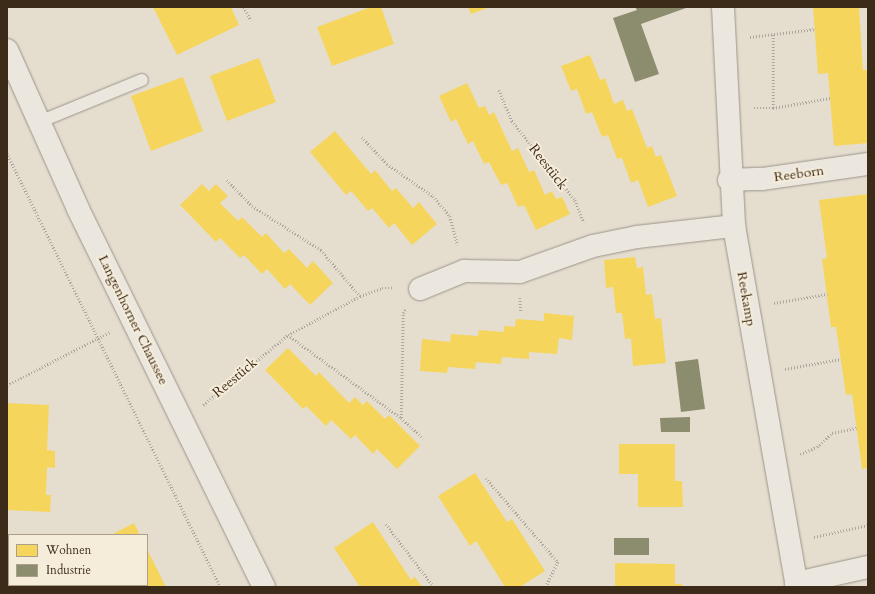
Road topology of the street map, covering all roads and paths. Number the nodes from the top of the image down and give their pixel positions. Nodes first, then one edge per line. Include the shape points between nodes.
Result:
1 (244, 7) edge
2 (723, 7) edge
3 (251, 20) dead end
4 (816, 29) dead end
5 (773, 34) junction
6 (724, 41) junction
7 (7, 50) edge
8 (142, 80) dead end
9 (498, 90) dead end
10 (830, 98) dead end
11 (726, 107) junction
12 (773, 108) junction
13 (39, 122) junction
14 (362, 136) dead end
15 (7, 153) edge
16 (868, 164) edge
17 (227, 180) dead end
18 (729, 180) junction
19 (734, 226) junction
20 (594, 246) junction
21 (464, 271) junction
22 (420, 289) junction
23 (827, 294) dead end
24 (360, 296) junction
25 (748, 308) junction
26 (133, 320) junction
27 (288, 335) junction
28 (98, 338) junction
29 (841, 359) dead end
30 (759, 374) junction
31 (7, 385) edge
32 (401, 418) junction
33 (183, 422) junction
34 (856, 428) dead end
35 (423, 438) dead end
36 (774, 459) junction
37 (486, 478) dead end
38 (386, 524) dead end
39 (868, 525) edge
40 (788, 542) junction
41 (868, 567) edge
42 (796, 585) edge
43 (221, 587) edge
44 (264, 587) edge
45 (434, 587) edge
46 (546, 587) edge

1 - 3 path
2 - 6 street, Reekamp
4 - 5 path
5 - 6 path
5 - 12 path
6 - 11 street, Reekamp
7 - 13 street, Langenhorner Chaussee
8 - 13 lane
9 - 20 path, Reestück via 512,121 575,200
10 - 12 path
11 - 12 path
11 - 18 street, Reekamp
13 - 26 street, Langenhorner Chaussee via 78,209
14 - 21 path via 387,164 433,196 450,216
15 - 28 path
16 - 18 street, Reeborn via 762,179
17 - 24 path via 252,206 321,250
18 - 19 street, Reekamp
19 - 20 street via 637,237
19 - 25 street, Reekamp
20 - 21 street via 520,272
21 - 22 street
22 - 24 path, Reestück via 382,288
22 - 32 path via 403,313
23 - 25 path
24 - 27 path, Reestück
25 - 30 street, Reekamp
26 - 28 path
26 - 33 street, Langenhorner Chaussee
27 - 32 path
27 - 33 path, Reestück
28 - 31 path
28 - 43 path
29 - 30 path
30 - 36 street, Reekamp
32 - 35 path
33 - 44 street, Langenhorner Chaussee
34 - 36 path via 832,433 806,453
36 - 40 street, Reekamp
37 - 46 path via 558,562
38 - 45 path
39 - 40 path
40 - 42 street, Reekamp
41 - 42 street

